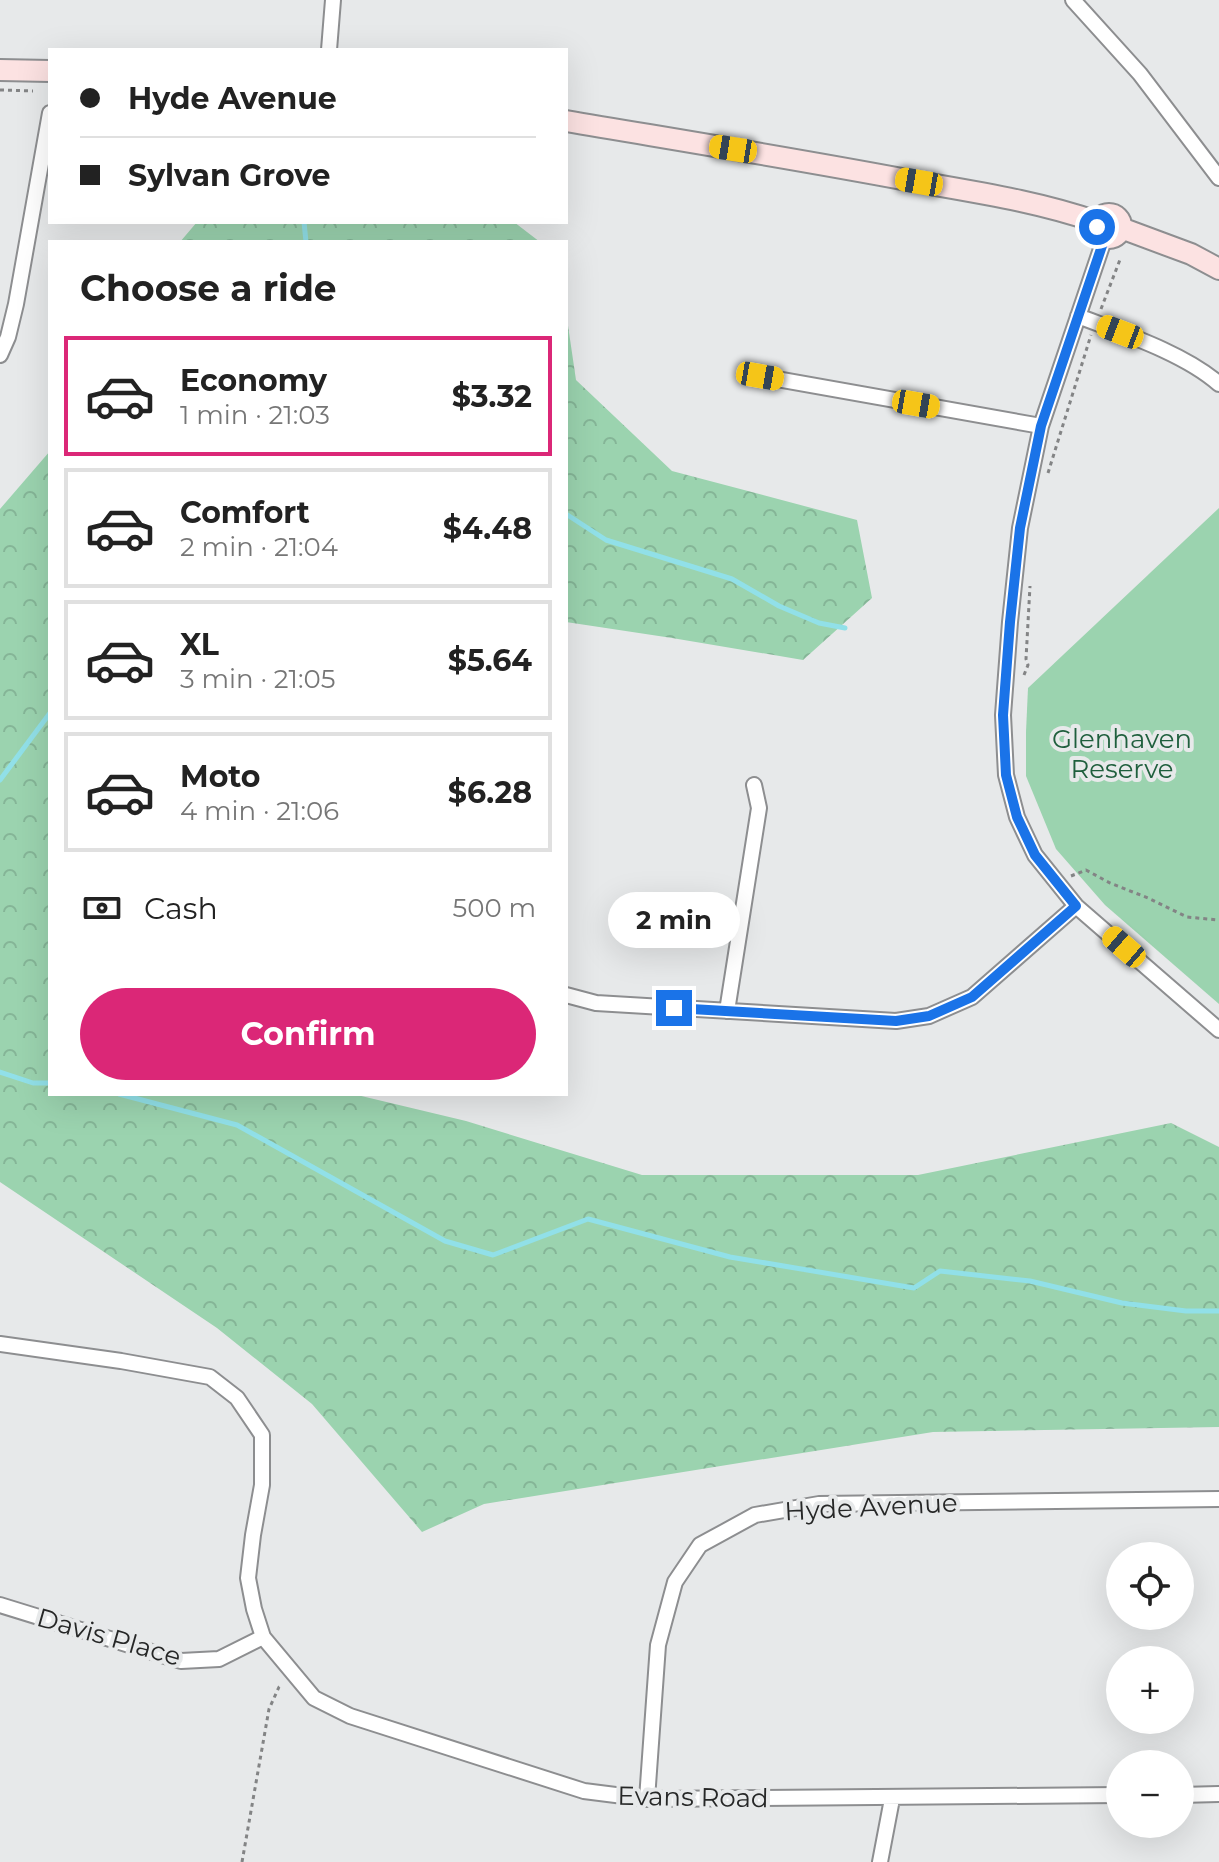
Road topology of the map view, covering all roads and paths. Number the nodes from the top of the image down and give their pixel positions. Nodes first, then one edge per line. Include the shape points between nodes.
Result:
1 (333, 0) edge
2 (1073, 0) edge
3 (329, 48) edge
4 (0, 70) edge
5 (48, 71) edge
6 (0, 90) edge
7 (33, 91) dead end
8 (568, 121) edge
9 (48, 124) edge
10 (1219, 178) edge
11 (1108, 229) junction
12 (1121, 257) dead end
13 (1219, 269) edge
14 (1078, 316) junction
15 (1096, 323) junction
16 (0, 355) edge
17 (760, 376) dead end
18 (1219, 384) edge
19 (1041, 426) junction
20 (1044, 484) dead end
21 (1031, 575) dead end
22 (1024, 675) dead end
23 (754, 785) dead end
24 (1056, 882) junction
25 (1076, 906) junction
26 (1219, 920) edge
27 (568, 996) edge
28 (727, 1011) junction
29 (1219, 1030) edge
30 (0, 1344) edge
31 (1219, 1499) edge
32 (0, 1605) edge
33 (263, 1637) junction
34 (293, 1674) junction
35 (1219, 1794) edge
36 (1106, 1795) edge
37 (1194, 1795) edge
38 (647, 1799) junction
39 (892, 1799) junction
40 (242, 1862) edge
41 (880, 1862) edge

1 - 3 street
2 - 10 street via 1140,74
4 - 5 main road
6 - 7 path
8 - 11 main road via 1051,207
9 - 16 street via 16,304
11 - 13 main road via 1191,254
11 - 14 street
12 - 15 path
14 - 15 street
14 - 19 street
15 - 18 street via 1145,342
15 - 20 path
17 - 19 street
19 - 24 street via 1020,528 1003,715 1006,775 1017,817 1035,855
21 - 22 path
23 - 28 street via 759,808
24 - 25 street
24 - 26 path via 1086,870 1187,917
25 - 28 street via 972,997 929,1016 896,1021
25 - 29 street
27 - 28 street via 596,1003
30 - 33 street via 210,1377 237,1398 262,1435 262,1485 248,1578
31 - 38 street, Hyde Avenue via 819,1504 755,1515 700,1545 675,1582 658,1645
32 - 33 street, Davis Place via 181,1661 219,1659
33 - 34 street, Evans Road
34 - 38 street, Evans Road via 314,1698 350,1716 584,1791
34 - 40 path via 279,1687 269,1709
35 - 37 street
36 - 39 street, Evans Road
38 - 39 street, Evans Road
39 - 41 street

